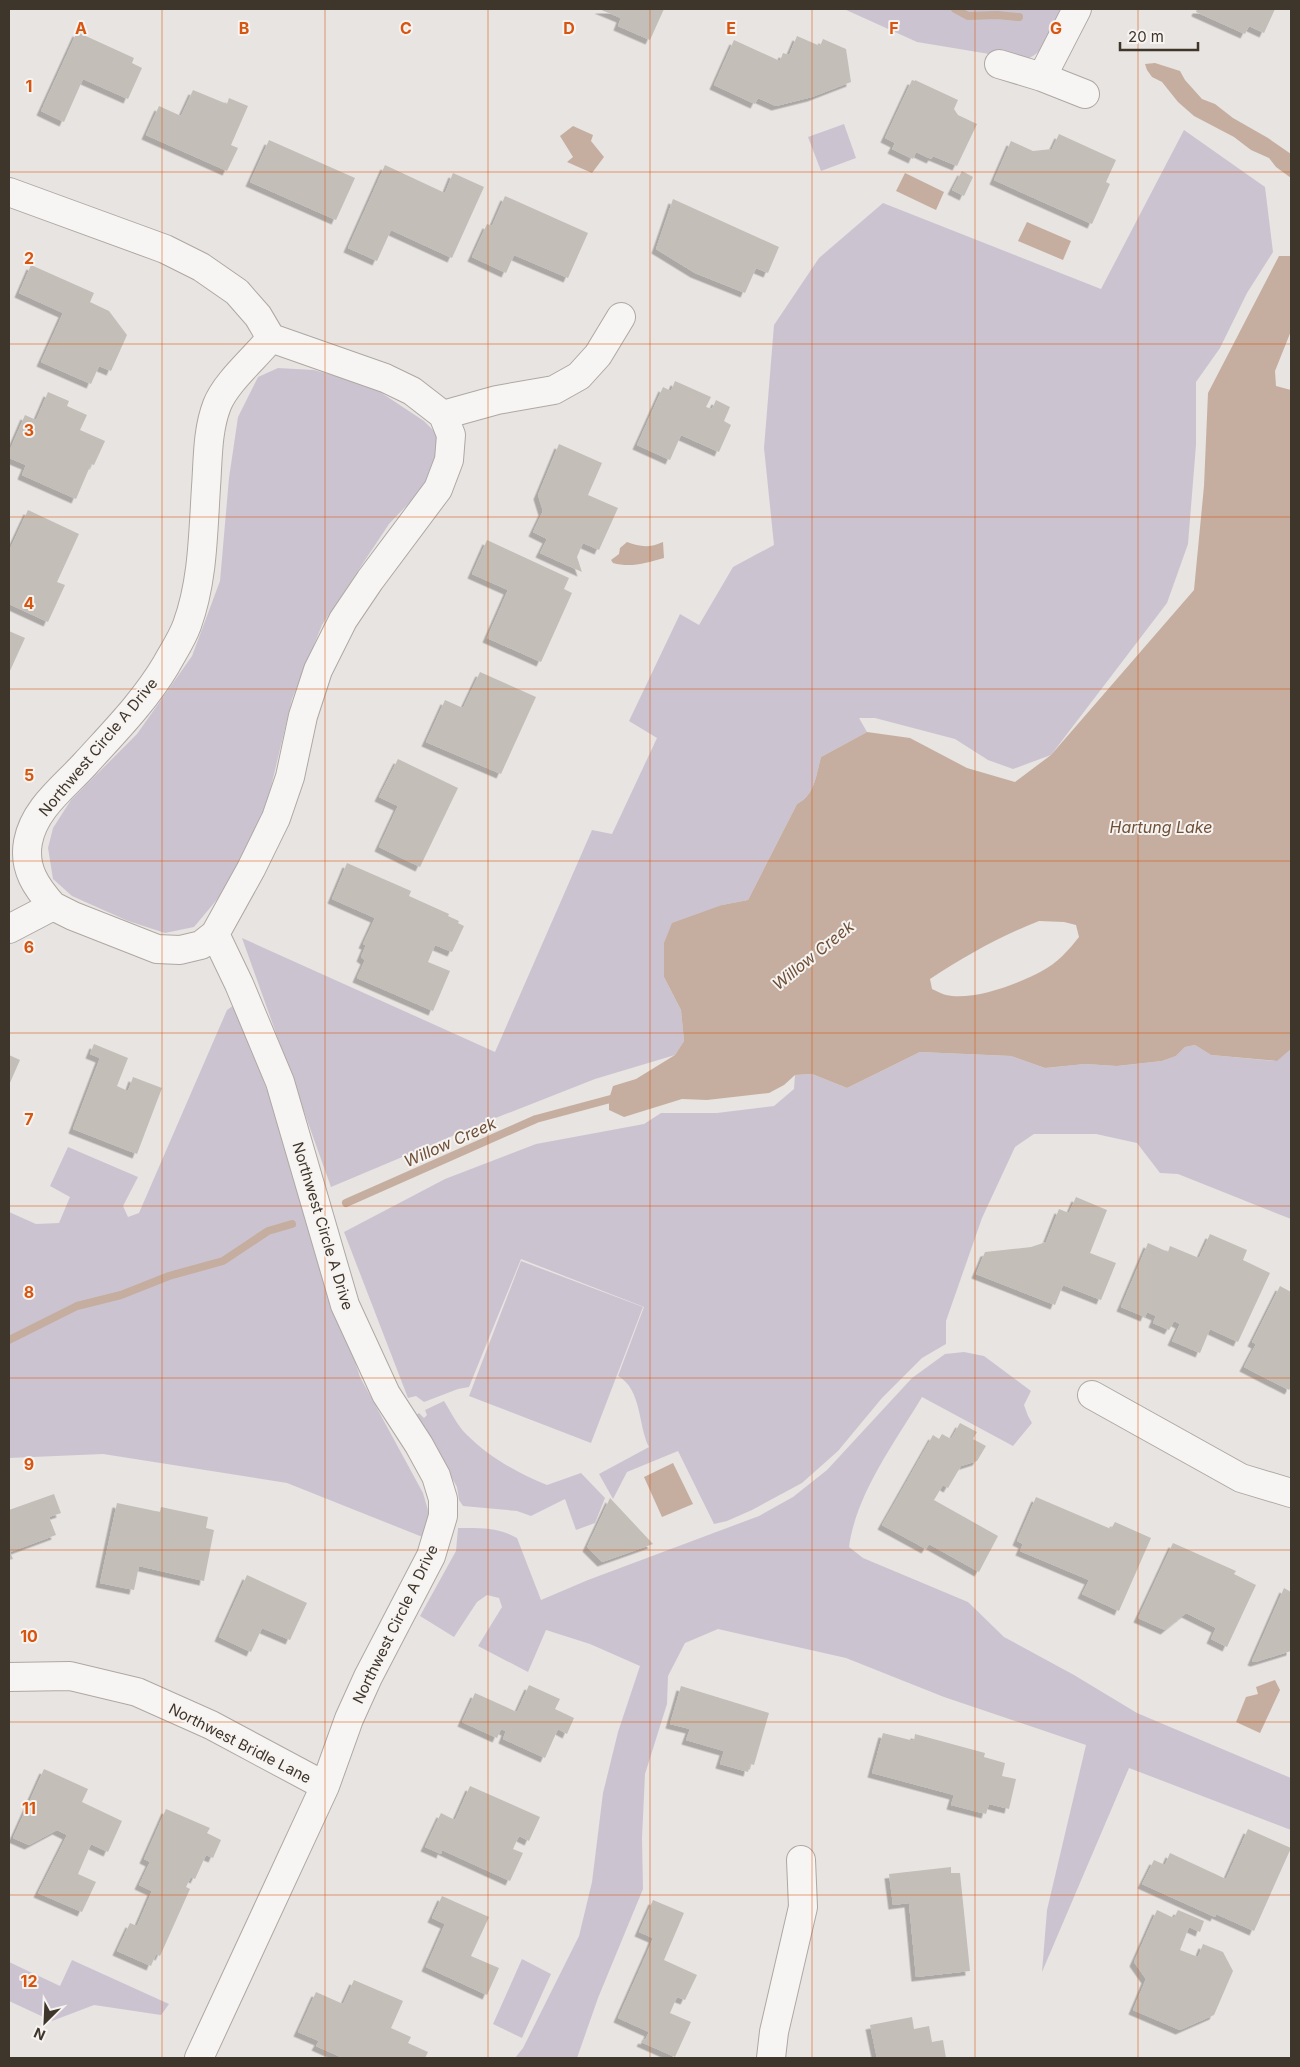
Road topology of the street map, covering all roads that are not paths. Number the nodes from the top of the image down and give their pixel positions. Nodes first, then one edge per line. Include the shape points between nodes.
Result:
1 (1077, 9) edge
2 (999, 64) dead end
3 (1042, 77) junction
4 (1085, 94) dead end
5 (9, 192) edge
6 (621, 317) dead end
7 (271, 338) junction
8 (443, 415) junction
9 (53, 906) junction
10 (9, 929) edge
11 (215, 934) junction
12 (1092, 1395) dead end
13 (1291, 1493) edge
14 (9, 1677) edge
15 (325, 1786) junction
16 (801, 1860) dead end
17 (199, 2058) edge
18 (771, 2058) edge

1 - 3 street
2 - 3 street
3 - 4 street
5 - 7 street via 164,249 201,267 237,292 258,316
6 - 8 street via 598,355 579,376 554,390 497,400
7 - 8 street via 386,378 412,391
7 - 9 street, Northwest Circle A Drive via 217,404 209,437 198,588 186,626 146,694 46,804 35,822 28,843 29,867 37,888
8 - 11 street, Northwest Circle A Drive via 451,435 449,460 438,489 343,620 318,670 276,818
9 - 10 street
9 - 11 street, Northwest Circle A Drive via 157,949 180,950 201,945
11 - 15 street, Northwest Circle A Drive via 280,1082 345,1305 386,1394 436,1476 443,1499 443,1516 431,1556 360,1694
12 - 13 street via 1241,1478
14 - 15 street, Northwest Bridle Lane via 70,1676 136,1692 212,1725
15 - 17 street, Northwest Circle A Drive
16 - 18 street via 803,1908

